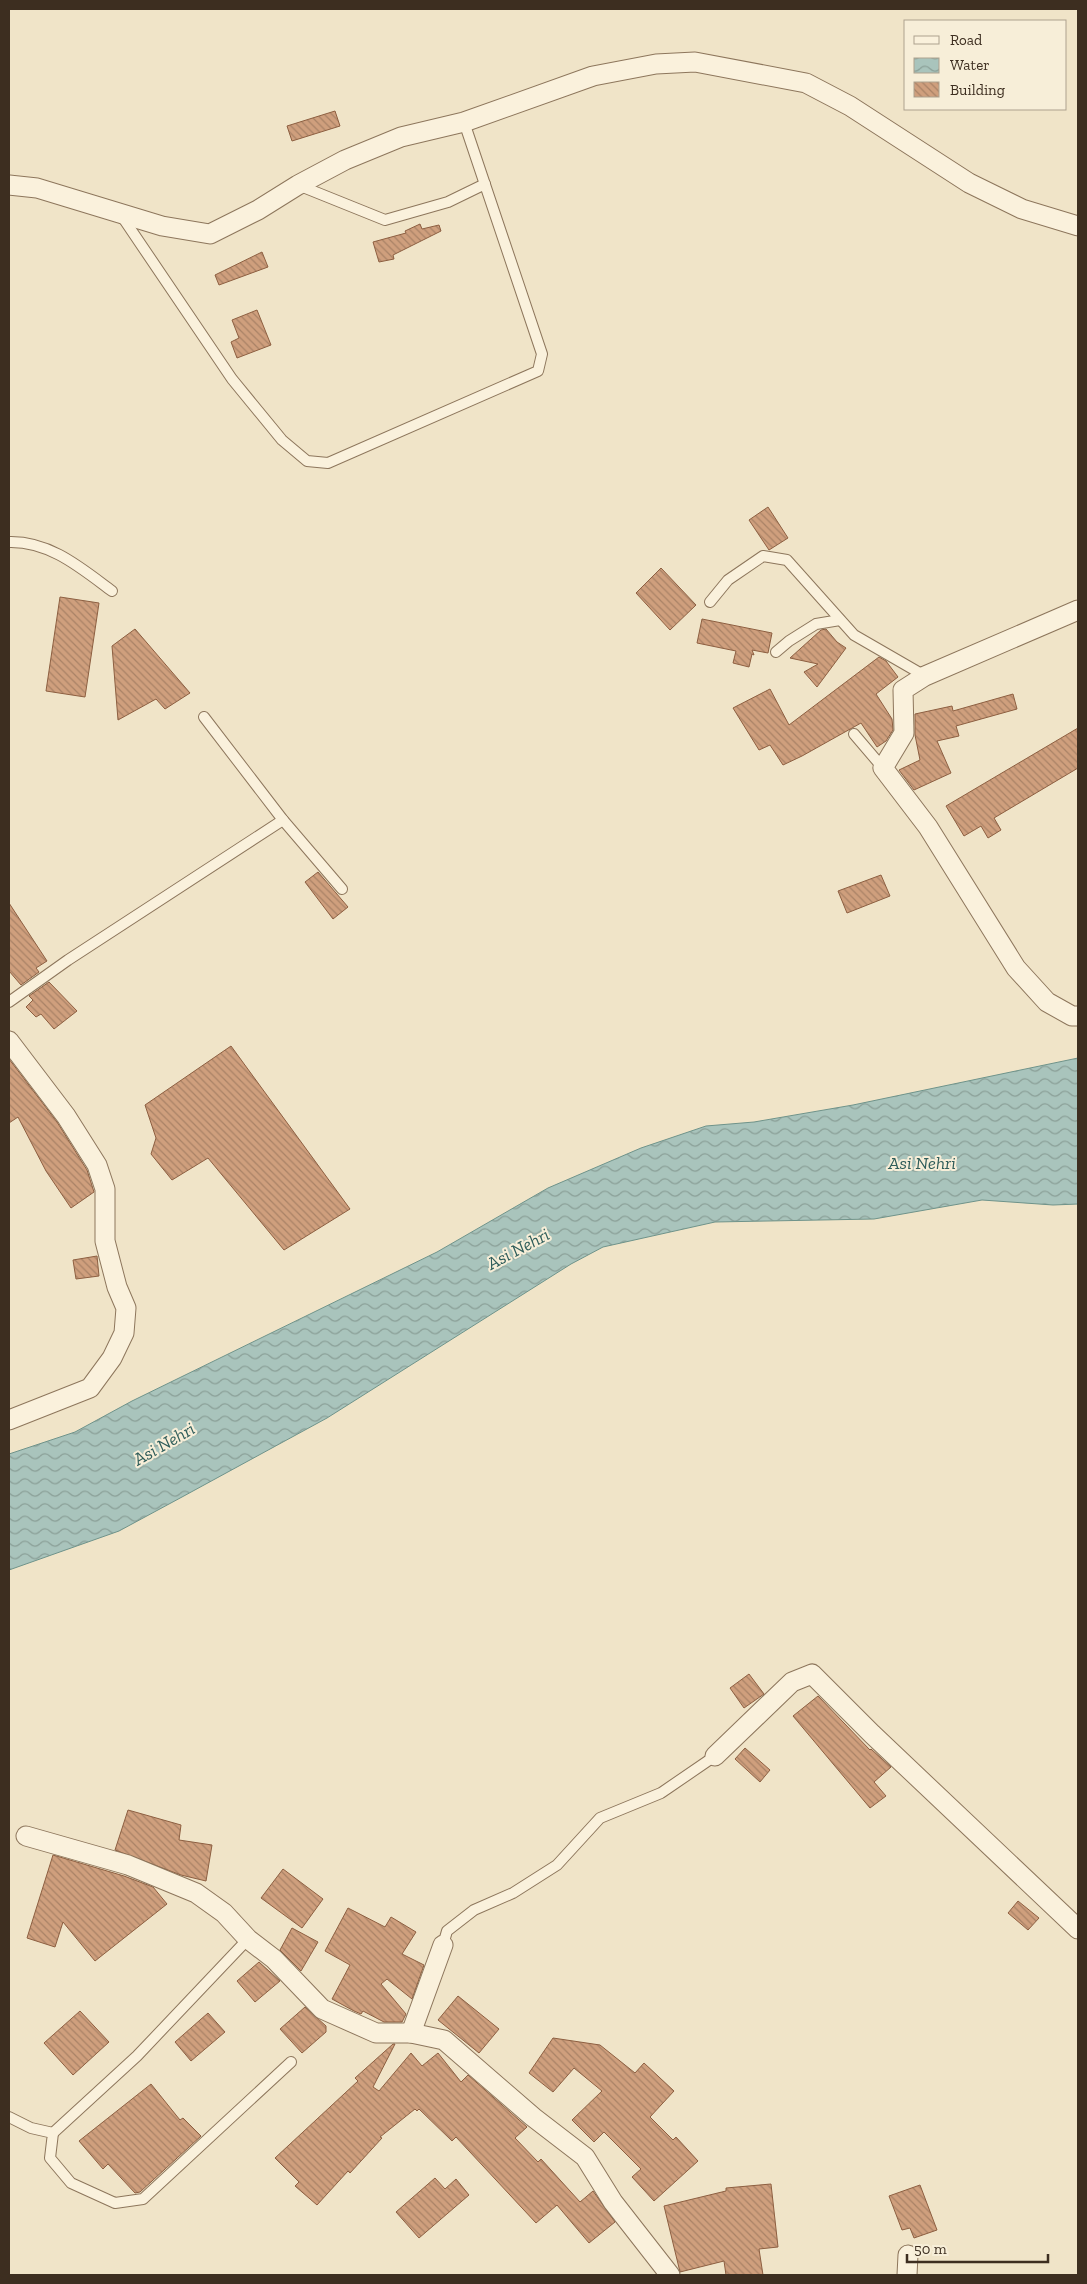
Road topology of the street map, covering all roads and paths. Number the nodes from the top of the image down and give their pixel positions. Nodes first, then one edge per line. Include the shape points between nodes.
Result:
1 (464, 122) junction
2 (485, 184) junction
3 (9, 185) edge
4 (298, 185) junction
5 (119, 212) junction
6 (1078, 226) edge
7 (9, 542) edge
8 (112, 591) dead end
9 (710, 602) dead end
10 (1078, 610) edge
11 (840, 620) junction
12 (776, 652) dead end
13 (925, 676) junction
14 (204, 717) dead end
15 (854, 734) dead end
16 (883, 768) junction
17 (283, 820) junction
18 (342, 889) dead end
19 (9, 1002) edge
20 (1078, 1016) edge
21 (9, 1041) edge
22 (9, 1420) edge
23 (715, 1756) joint
24 (26, 1836) dead end
25 (1078, 1929) edge
26 (248, 1939) junction
27 (443, 1945) joint
28 (411, 2033) junction
29 (291, 2062) dead end
30 (9, 2116) edge
31 (53, 2133) junction
32 (908, 2255) dead end
33 (670, 2275) edge
34 (907, 2275) edge

1 - 2 lane
1 - 4 street via 400,137 345,160
1 - 6 street via 593,76 656,64 695,62 806,83 850,106 969,183 1022,210
2 - 4 lane via 448,202 385,220
2 - 5 lane via 542,354 538,371 328,463 307,461 282,440 232,379
3 - 5 street via 37,188
4 - 5 street via 210,234 162,226
7 - 8 lane via 44,547 72,560
9 - 11 lane via 728,580 763,556 787,560
10 - 13 street
11 - 12 lane via 816,624
11 - 13 lane via 854,635
13 - 16 street via 903,690 904,733
14 - 17 lane
15 - 16 lane
16 - 20 street via 928,827 1016,968 1047,1002
17 - 18 lane
17 - 19 lane
21 - 22 street via 66,1116 97,1166 105,1190 105,1241 126,1308 124,1333 112,1358 90,1388
23 - 25 street via 792,1682 812,1674
23 - 27 lane via 661,1793 600,1818 557,1865 513,1893 474,1910 447,1932
24 - 26 street via 128,1865 196,1893 224,1913
26 - 28 street via 274,1959 322,2009 376,2033
26 - 31 lane via 137,2056
27 - 28 street
28 - 33 street via 444,2040 585,2157 613,2202
29 - 31 lane via 143,2199 115,2203 72,2183 50,2158
30 - 31 lane via 31,2128
32 - 34 street

